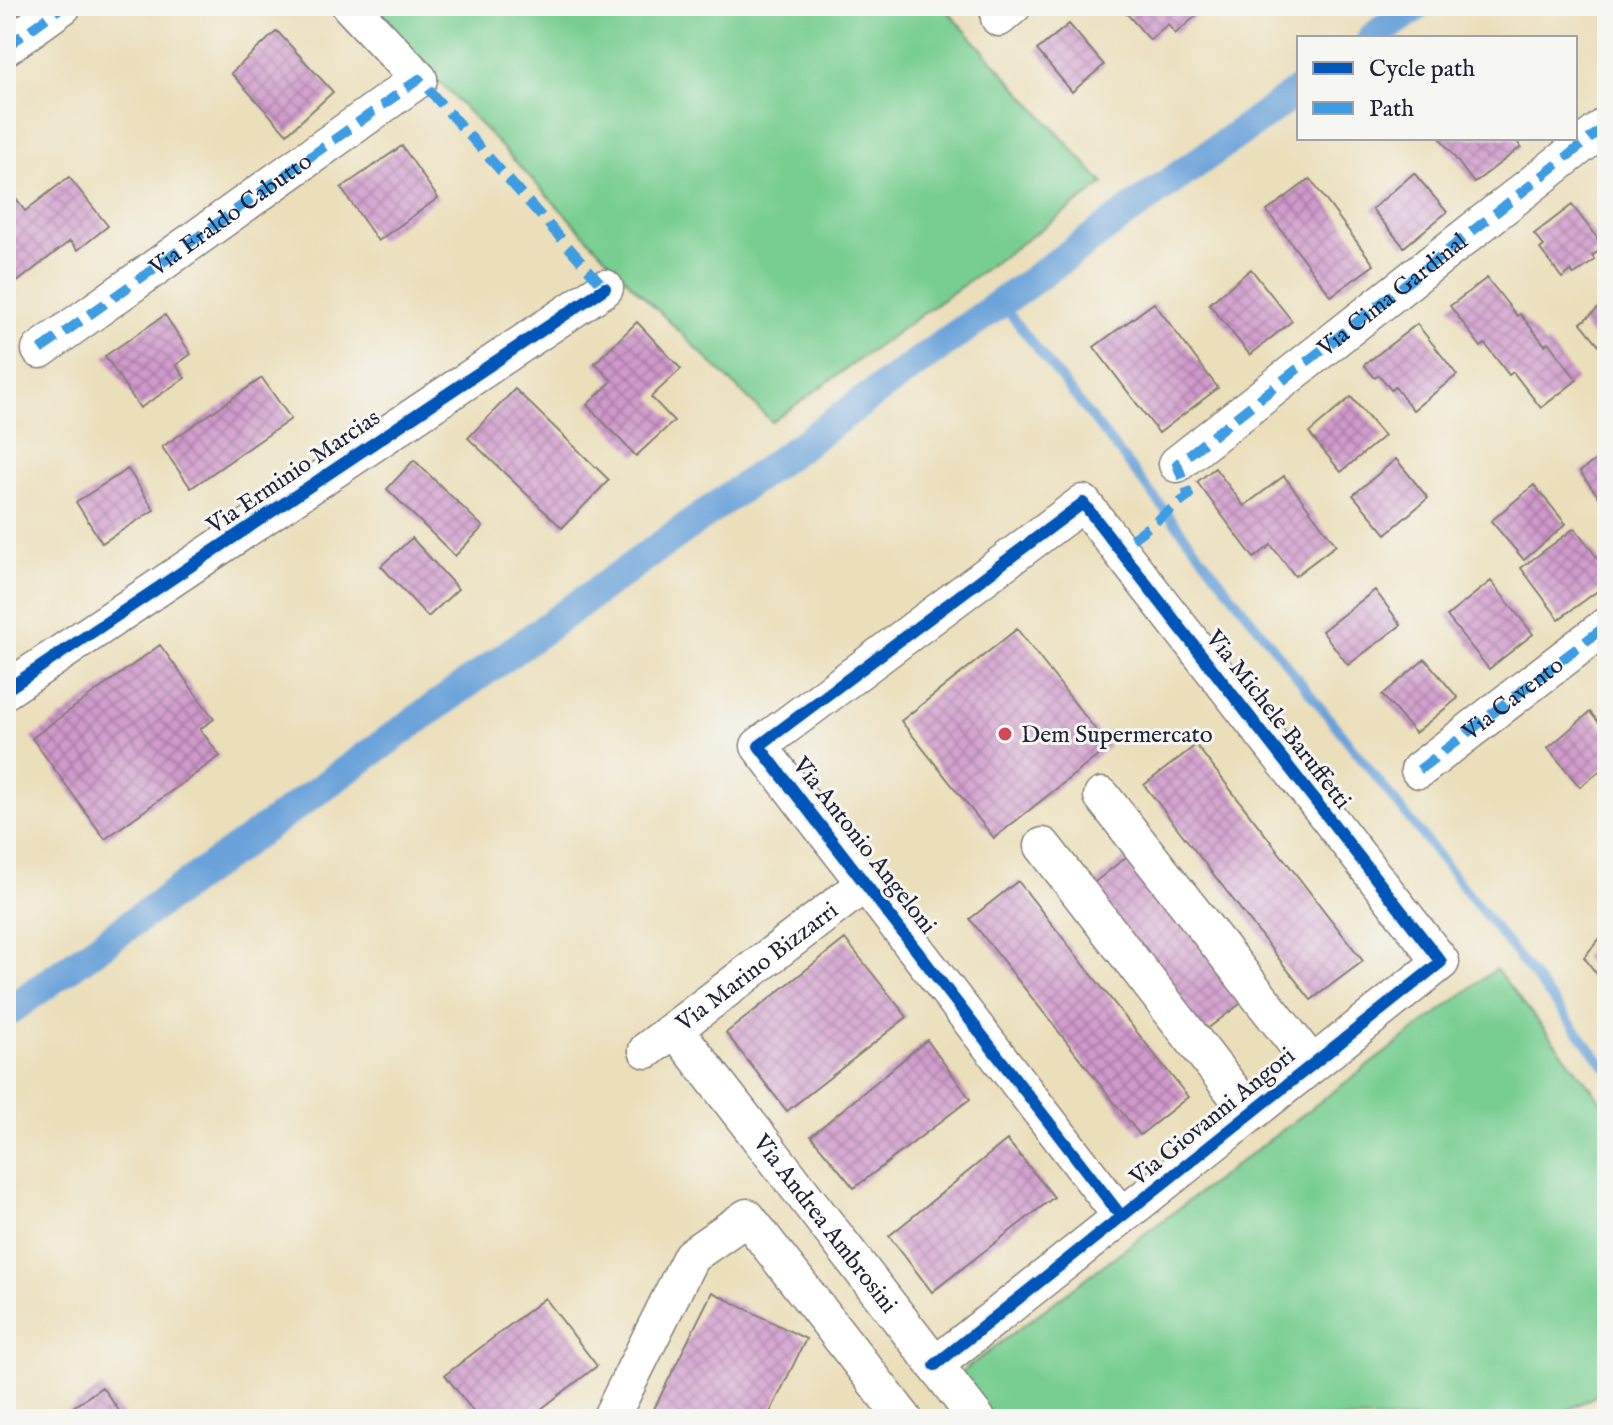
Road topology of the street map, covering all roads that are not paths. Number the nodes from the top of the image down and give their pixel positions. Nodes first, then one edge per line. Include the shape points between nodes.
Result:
1 (63, 6) edge
2 (350, 6) edge
3 (6, 47) edge
4 (1607, 125) edge
5 (605, 288) dead end
6 (40, 350) dead end
7 (1177, 464) dead end
8 (1083, 503) joint
9 (1607, 625) edge
10 (6, 690) edge
11 (1419, 770) dead end
12 (1102, 796) dead end
13 (1043, 846) dead end
14 (867, 882) junction
15 (1441, 962) joint
16 (661, 1040) joint
17 (1312, 1064) junction
18 (1250, 1113) junction
19 (1121, 1216) junction
20 (935, 1365) junction
21 (610, 1419) edge
22 (904, 1419) edge
23 (977, 1419) edge

1 - 3 street
2 - 6 street, Via Eraldo Cabutto via 419,79
4 - 7 street, Via Cima Gardinal
5 - 10 street, Via Erminio Marcias
8 - 14 street, Via Antonio Angeloni via 759,746
8 - 15 street, Via Michele Baruffetti
9 - 11 street, Via Cavento
12 - 17 street
13 - 18 street
14 - 16 street, Via Marino Bizzarri
14 - 19 street, Via Antonio Angeloni
15 - 17 street, Via Giovanni Angori
16 - 20 street, Via Andrea Ambrosini
17 - 18 street, Via Giovanni Angori
18 - 19 street, Via Giovanni Angori
19 - 20 street, Via Giovanni Angori
20 - 23 street, Via Andrea Ambrosini
21 - 22 street via 691,1256 747,1217

